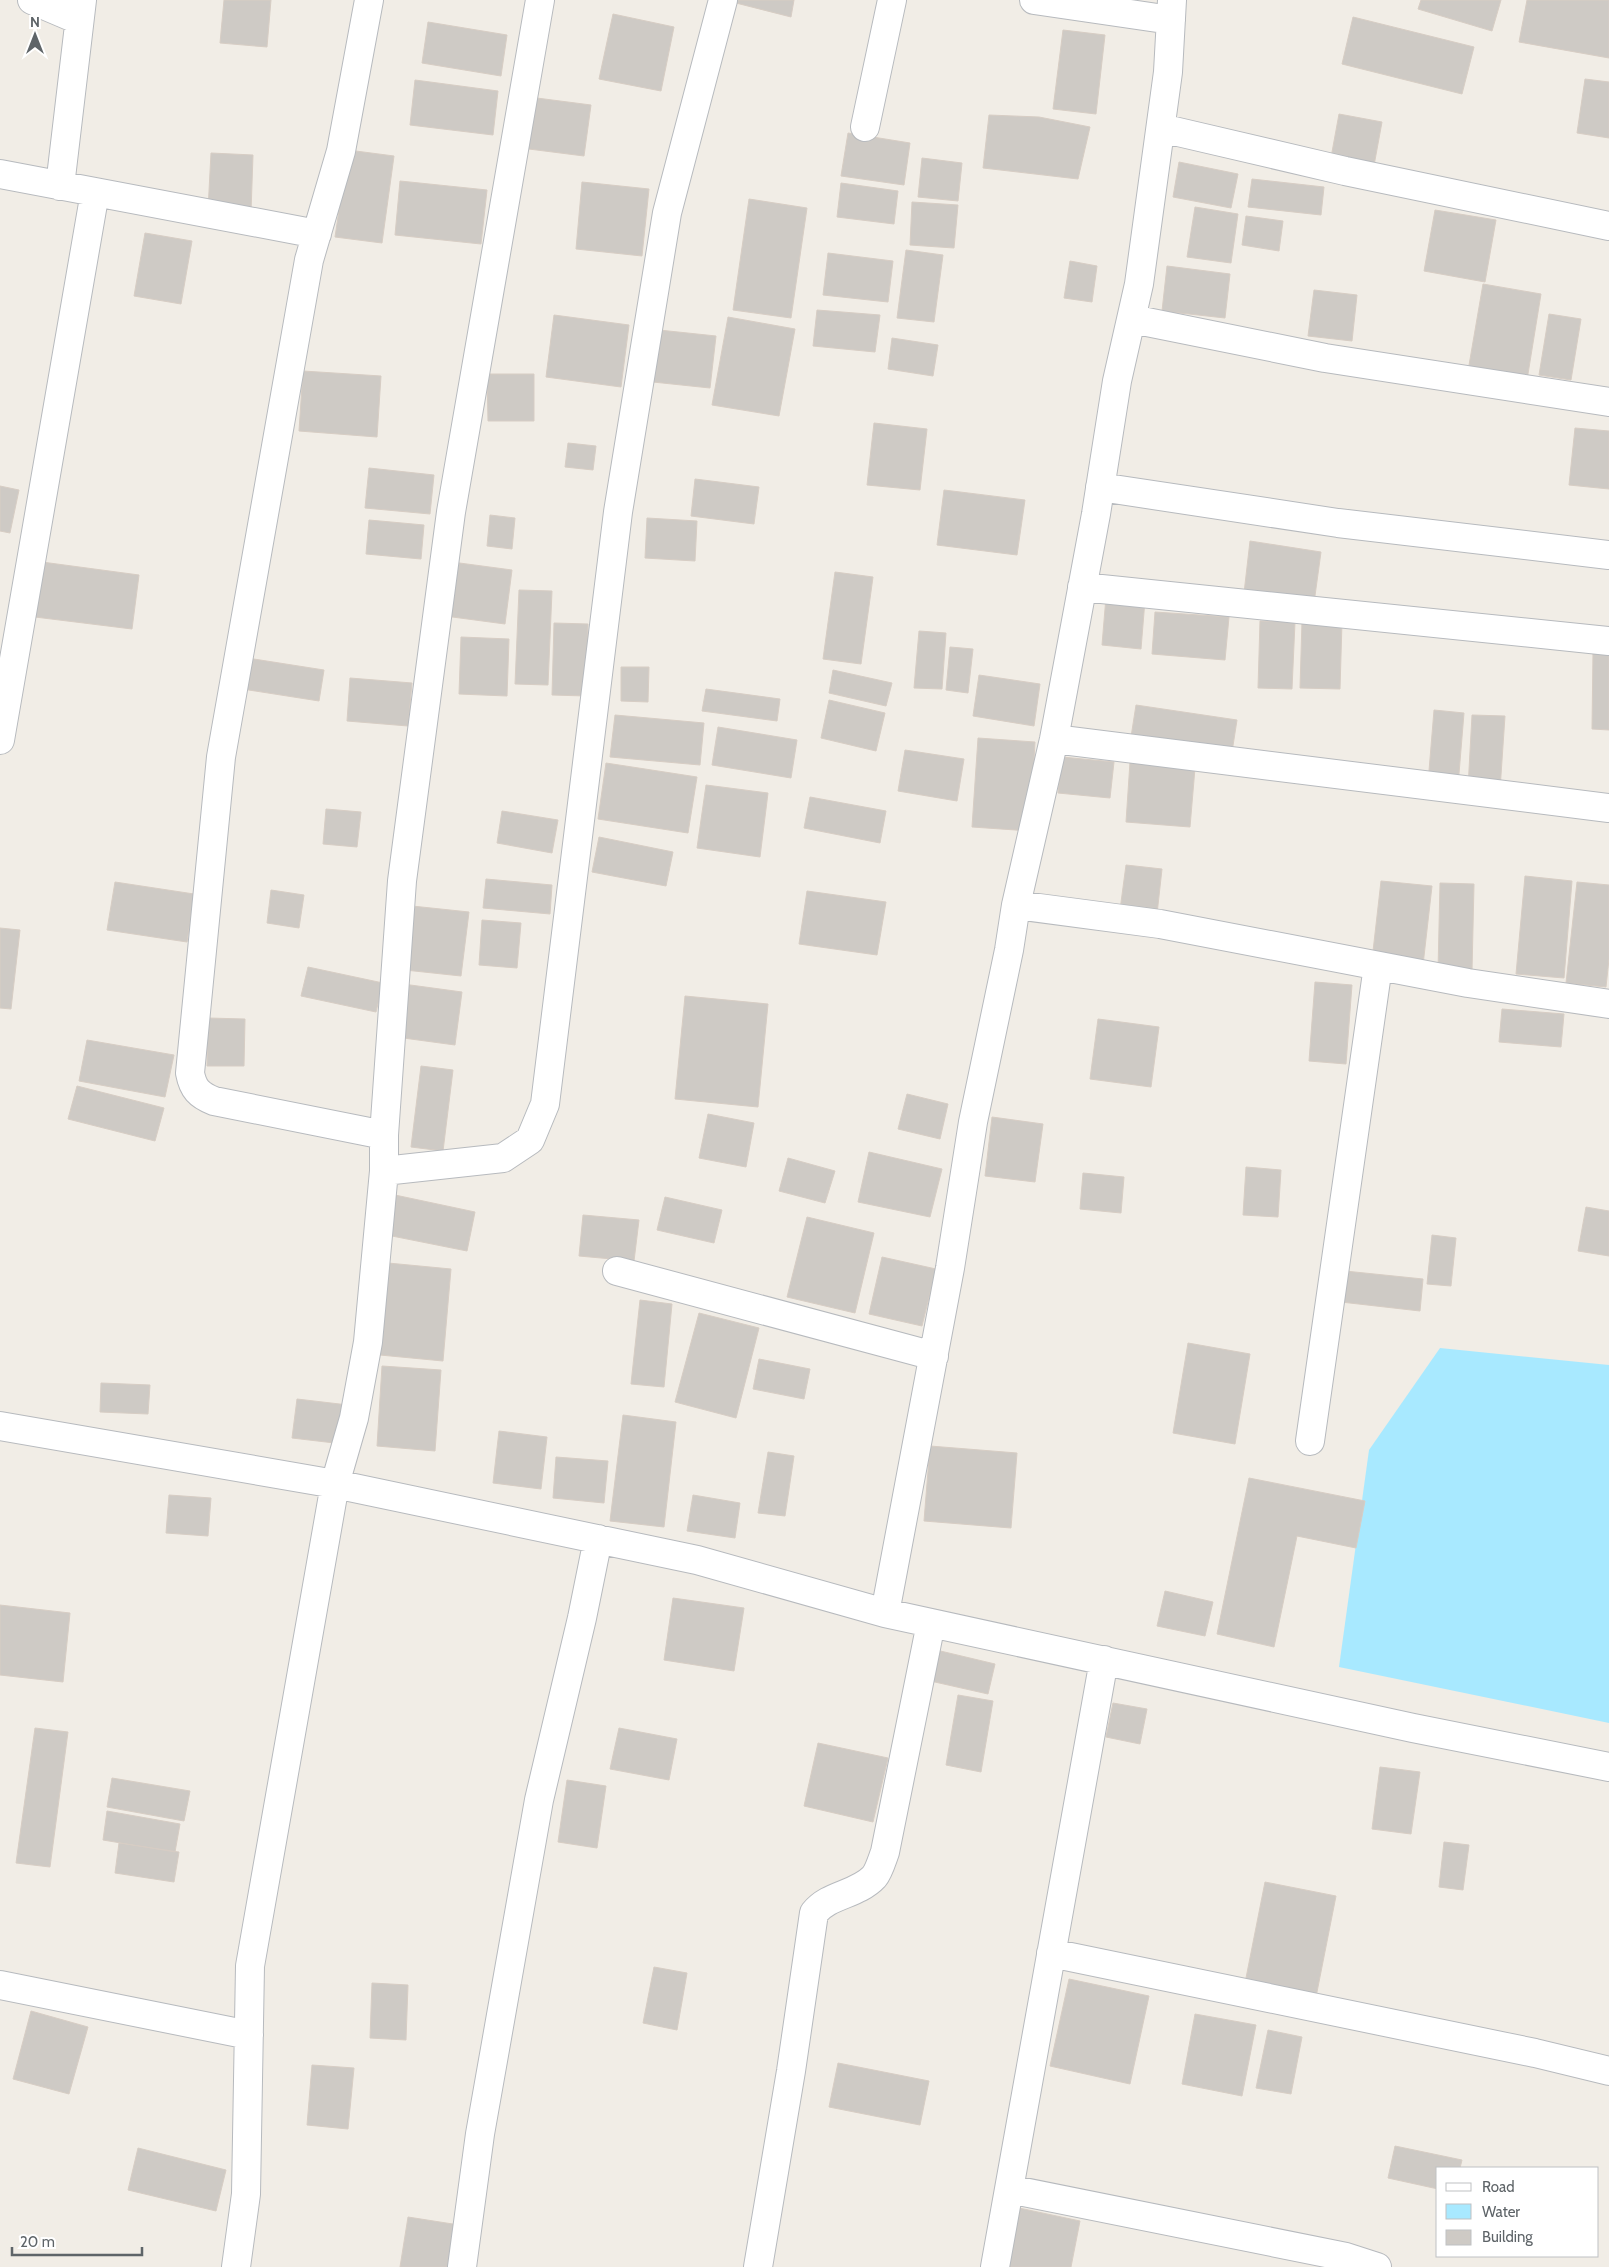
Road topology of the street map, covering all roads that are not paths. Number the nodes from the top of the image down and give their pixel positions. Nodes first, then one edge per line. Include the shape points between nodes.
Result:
1 (32, 0) edge
2 (369, 0) edge
3 (540, 0) edge
4 (723, 0) edge
5 (892, 0) edge
6 (1034, 0) edge
7 (80, 10) edge
8 (1171, 10) edge
9 (865, 128) dead end
10 (1161, 128) junction
11 (0, 174) edge
12 (60, 186) junction
13 (94, 192) junction
14 (1609, 226) edge
15 (317, 234) junction
16 (1132, 319) junction
17 (1609, 402) edge
18 (1100, 488) junction
19 (1609, 555) edge
20 (1082, 587) junction
21 (1609, 641) edge
22 (1054, 739) junction
23 (0, 740) edge
24 (1609, 808) edge
25 (1016, 905) junction
26 (1378, 966) junction
27 (1609, 1004) edge
28 (384, 1135) junction
29 (384, 1171) junction
30 (617, 1272) dead end
31 (934, 1356) junction
32 (0, 1426) edge
33 (1310, 1441) dead end
34 (335, 1484) junction
35 (598, 1539) junction
36 (885, 1613) junction
37 (931, 1623) junction
38 (1104, 1660) junction
39 (1609, 1767) edge
40 (1052, 1953) junction
41 (0, 1985) edge
42 (249, 2035) junction
43 (1609, 2071) edge
44 (1009, 2189) junction
45 (236, 2267) edge
46 (462, 2267) edge
47 (758, 2267) edge
48 (995, 2267) edge
49 (1377, 2267) edge

1 - 7 street
2 - 15 street via 342,150
3 - 28 street via 450,522 402,880
4 - 29 street via 667,213 618,512 545,1104 530,1140 503,1158
5 - 9 street
6 - 8 street
7 - 12 street
8 - 10 street
10 - 14 street
10 - 16 street
11 - 12 street
12 - 13 street
13 - 15 street
13 - 23 street
15 - 28 street via 309,260 221,757 190,1073 192,1085 200,1095 214,1101
16 - 17 street via 1324,358
16 - 18 street via 1117,381
18 - 19 street via 1338,523
18 - 20 street
20 - 21 street
20 - 22 street
22 - 24 street
22 - 25 street
25 - 26 street via 1160,924
25 - 31 street via 972,1122
26 - 27 street via 1468,984
26 - 33 street
28 - 29 street
29 - 34 street via 368,1342 354,1418
30 - 31 street
31 - 36 street
32 - 34 street
34 - 35 street
34 - 42 street via 250,1966
35 - 36 street via 697,1560
35 - 46 street via 539,1800 480,2134
36 - 37 street
37 - 38 street
37 - 47 street via 885,1852 875,1876 859,1888 828,1901 814,1913
38 - 39 street
38 - 40 street
40 - 43 street
40 - 44 street
41 - 42 street
42 - 45 street via 246,2194
44 - 48 street
44 - 49 street via 1346,2257

